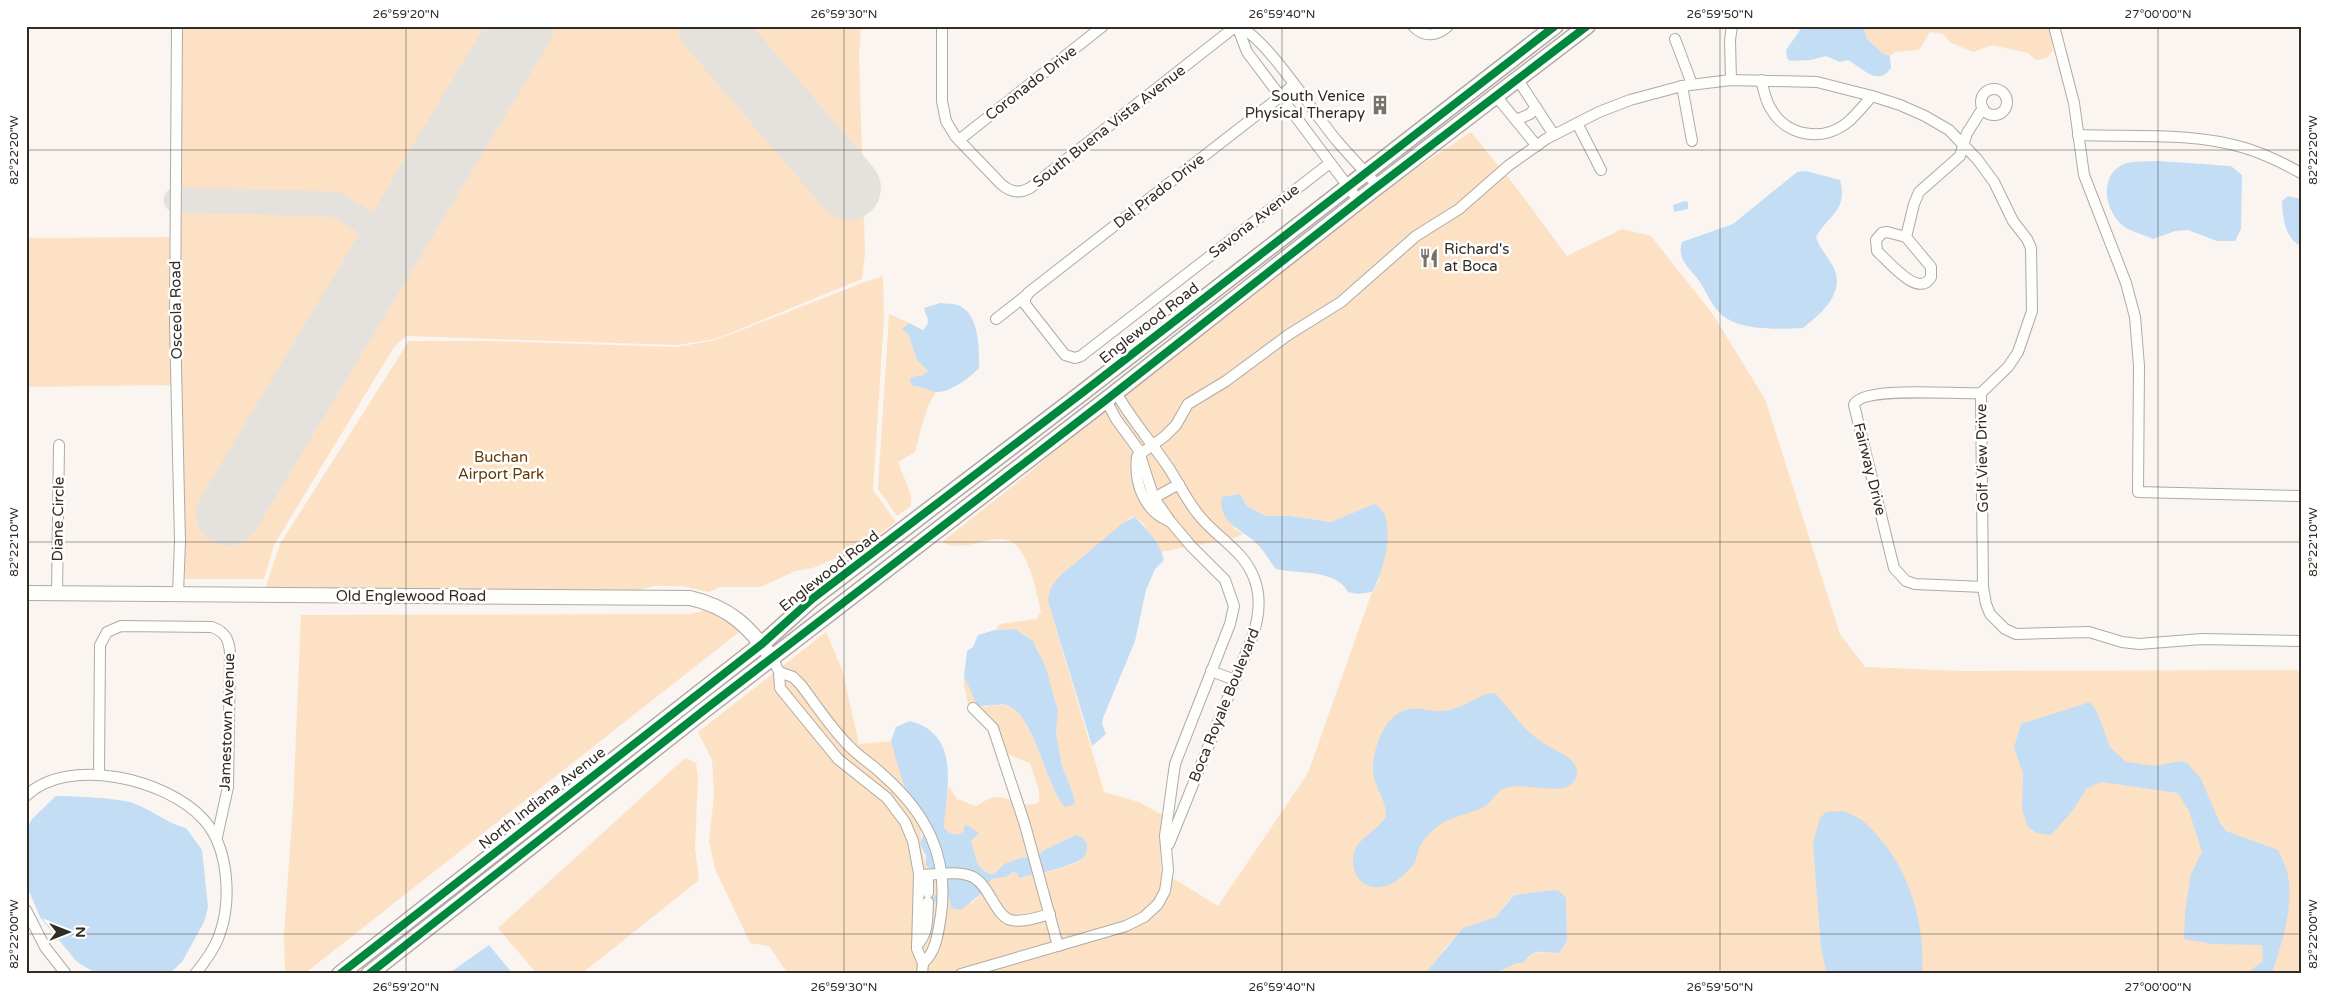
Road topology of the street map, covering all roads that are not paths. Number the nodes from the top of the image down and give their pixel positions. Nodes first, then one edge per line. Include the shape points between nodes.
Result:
1 (177, 26) edge
2 (942, 26) edge
3 (1103, 26) edge
4 (1237, 26) edge
5 (1413, 26) edge
6 (1448, 26) edge
7 (1555, 26) edge
8 (1587, 26) edge
9 (1732, 26) edge
10 (2054, 26) edge
11 (1675, 39) dead end
12 (1494, 73) junction
13 (1731, 80) junction
14 (1761, 80) junction
15 (1294, 84) junction
16 (1687, 85) junction
17 (1507, 88) junction
18 (1281, 96) junction
19 (1872, 96) junction
20 (1536, 107) junction
21 (1982, 108) dead end
22 (1516, 120) junction
23 (1577, 123) junction
24 (1554, 135) junction
25 (2078, 136) junction
26 (959, 140) junction
27 (1692, 140) dead end
28 (1964, 145) junction
29 (1536, 146) junction
30 (1330, 163) junction
31 (1600, 170) dead end
32 (1366, 173) junction
33 (2301, 173) edge
34 (1378, 186) junction
35 (1348, 187) junction
36 (1359, 200) junction
37 (1906, 237) junction
38 (1027, 296) junction
39 (996, 319) dead end
40 (1176, 320) junction
41 (1981, 393) junction
42 (1111, 396) junction
43 (59, 445) dead end
44 (1152, 446) junction
45 (1139, 452) junction
46 (1179, 484) junction
47 (2301, 496) edge
48 (1154, 498) junction
49 (1170, 521) junction
50 (1984, 587) junction
51 (26, 593) edge
52 (57, 593) junction
53 (178, 594) junction
54 (2301, 641) edge
55 (762, 644) junction
56 (776, 665) junction
57 (1211, 671) junction
58 (1235, 680) junction
59 (973, 708) dead end
60 (99, 775) junction
61 (26, 796) edge
62 (217, 837) junction
63 (1167, 852) junction
64 (941, 874) junction
65 (924, 875) junction
66 (26, 910) edge
67 (1050, 914) junction
68 (939, 925) junction
69 (927, 926) junction
70 (917, 944) junction
71 (1058, 946) junction
72 (922, 969) edge
73 (66, 974) edge
74 (195, 974) edge
75 (340, 974) edge
76 (369, 974) edge
77 (961, 974) edge

1 - 53 street, Osceola Road via 175,323 180,541
2 - 26 street, South Buena Vista Avenue via 942,108 948,126
3 - 26 street, Coronado Drive
4 - 15 street via 1247,30
4 - 18 street via 1247,52
4 - 26 street, South Buena Vista Avenue via 1026,190 1004,187
5 - 6 street via 1420,33 1431,35
7 - 12 main road, Englewood Road
8 - 17 main road
9 - 13 street
10 - 25 street via 2074,103
11 - 16 street
12 - 17 main road
12 - 32 main road, Englewood Road
13 - 14 street, Golf View Drive
13 - 16 street, Golf View Drive
14 - 19 street, Golf View Drive via 1817,82
14 - 19 street via 1766,101 1781,122 1808,134 1837,130
15 - 18 street, Del Prado Drive
15 - 32 street via 1336,140
16 - 23 street, Golf View Drive via 1630,100
16 - 27 street
17 - 20 street
17 - 22 street
17 - 34 main road
18 - 30 street
18 - 38 street, Del Prado Drive
19 - 28 street, Golf View Drive via 1925,116 1949,130
20 - 22 street via 1530,114
20 - 24 street
21 - 28 street via 1967,133
22 - 29 street
23 - 24 street, Golf View Drive
23 - 31 street
24 - 29 street, Golf View Drive
25 - 33 street via 2219,142 2263,154
25 - 47 street via 2090,194 2126,283 2136,322 2138,492
28 - 37 street via 1960,156 1919,192
28 - 41 street, Golf View Drive via 1994,182 2013,221 2027,239 2032,256 2032,311 2018,352 2008,367
29 - 44 street, Golf View Drive via 1459,209 1416,236 1341,302 1188,404 1176,424
30 - 35 street
30 - 38 street, Savona Avenue via 1081,356 1065,355 1026,307
32 - 34 street
32 - 35 main road, Englewood Road
34 - 36 main road
35 - 36 street
35 - 40 main road, Englewood Road
36 - 42 main road
37 - 37 street via 1898,233 1882,233 1876,240 1877,251 1914,284 1926,284 1931,277 1931,268
38 - 39 street, Del Prado Drive
40 - 42 main road via 1168,335 1112,379 1105,392
40 - 55 main road, Englewood Road via 812,599
41 - 50 street, Golf View Drive
41 - 50 street, Fairway Drive via 1878,393 1859,399 1854,405 1894,568 1906,581 1915,584
42 - 44 street, Boca Royale Boulevard
42 - 45 street, Boca Royale Boulevard via 1116,419
42 - 56 main road
43 - 52 street, Diane Circle
44 - 45 street, Golf View Drive
44 - 46 street, Boca Royale Boulevard
45 - 48 street, Boca Royale Boulevard
45 - 49 street via 1136,466 1138,484 1148,505 1158,516
46 - 48 street
46 - 58 street, Boca Royale Boulevard via 1203,521 1243,558 1254,578 1260,601 1258,620
48 - 49 street, Boca Royale Boulevard
49 - 57 street, Boca Royale Boulevard via 1225,580 1232,596 1234,606 1230,624
50 - 54 street, Golf View Drive via 1990,614 1997,623 2016,634 2089,632 2139,644 2202,639
51 - 52 street, Old Englewood Road
52 - 53 street, Old Englewood Road
53 - 55 street, Old Englewood Road via 682,598 704,602 732,615 747,626
55 - 56 street, Old Englewood Road
55 - 75 main road, North Indiana Avenue
56 - 64 street via 801,685 850,747 914,806 937,850
56 - 65 street via 780,688 838,759 887,798 905,822
56 - 76 main road via 703,711
57 - 58 street
57 - 63 street, Boca Royale Boulevard via 1175,764 1165,836
58 - 63 street, Boca Royale Boulevard
59 - 67 street via 993,728
60 - 61 street via 55,778
60 - 62 street via 148,786 181,801 203,818
60 - 62 street, Jamestown Avenue via 100,645 107,632 121,626 212,627 220,630 229,642 230,662 228,787
62 - 74 street via 226,875 225,911 215,946
63 - 71 street, Boca Royale Boulevard via 1165,891 1158,904 1144,917 1126,926
64 - 65 street
64 - 67 street via 974,878 988,891 1003,916 1011,920
64 - 68 street
65 - 69 street via 928,898
65 - 70 street
66 - 73 street via 45,947
67 - 71 street
68 - 69 street
68 - 72 street via 931,956
69 - 70 street via 924,938
70 - 72 street
71 - 77 street, Boca Royale Boulevard

